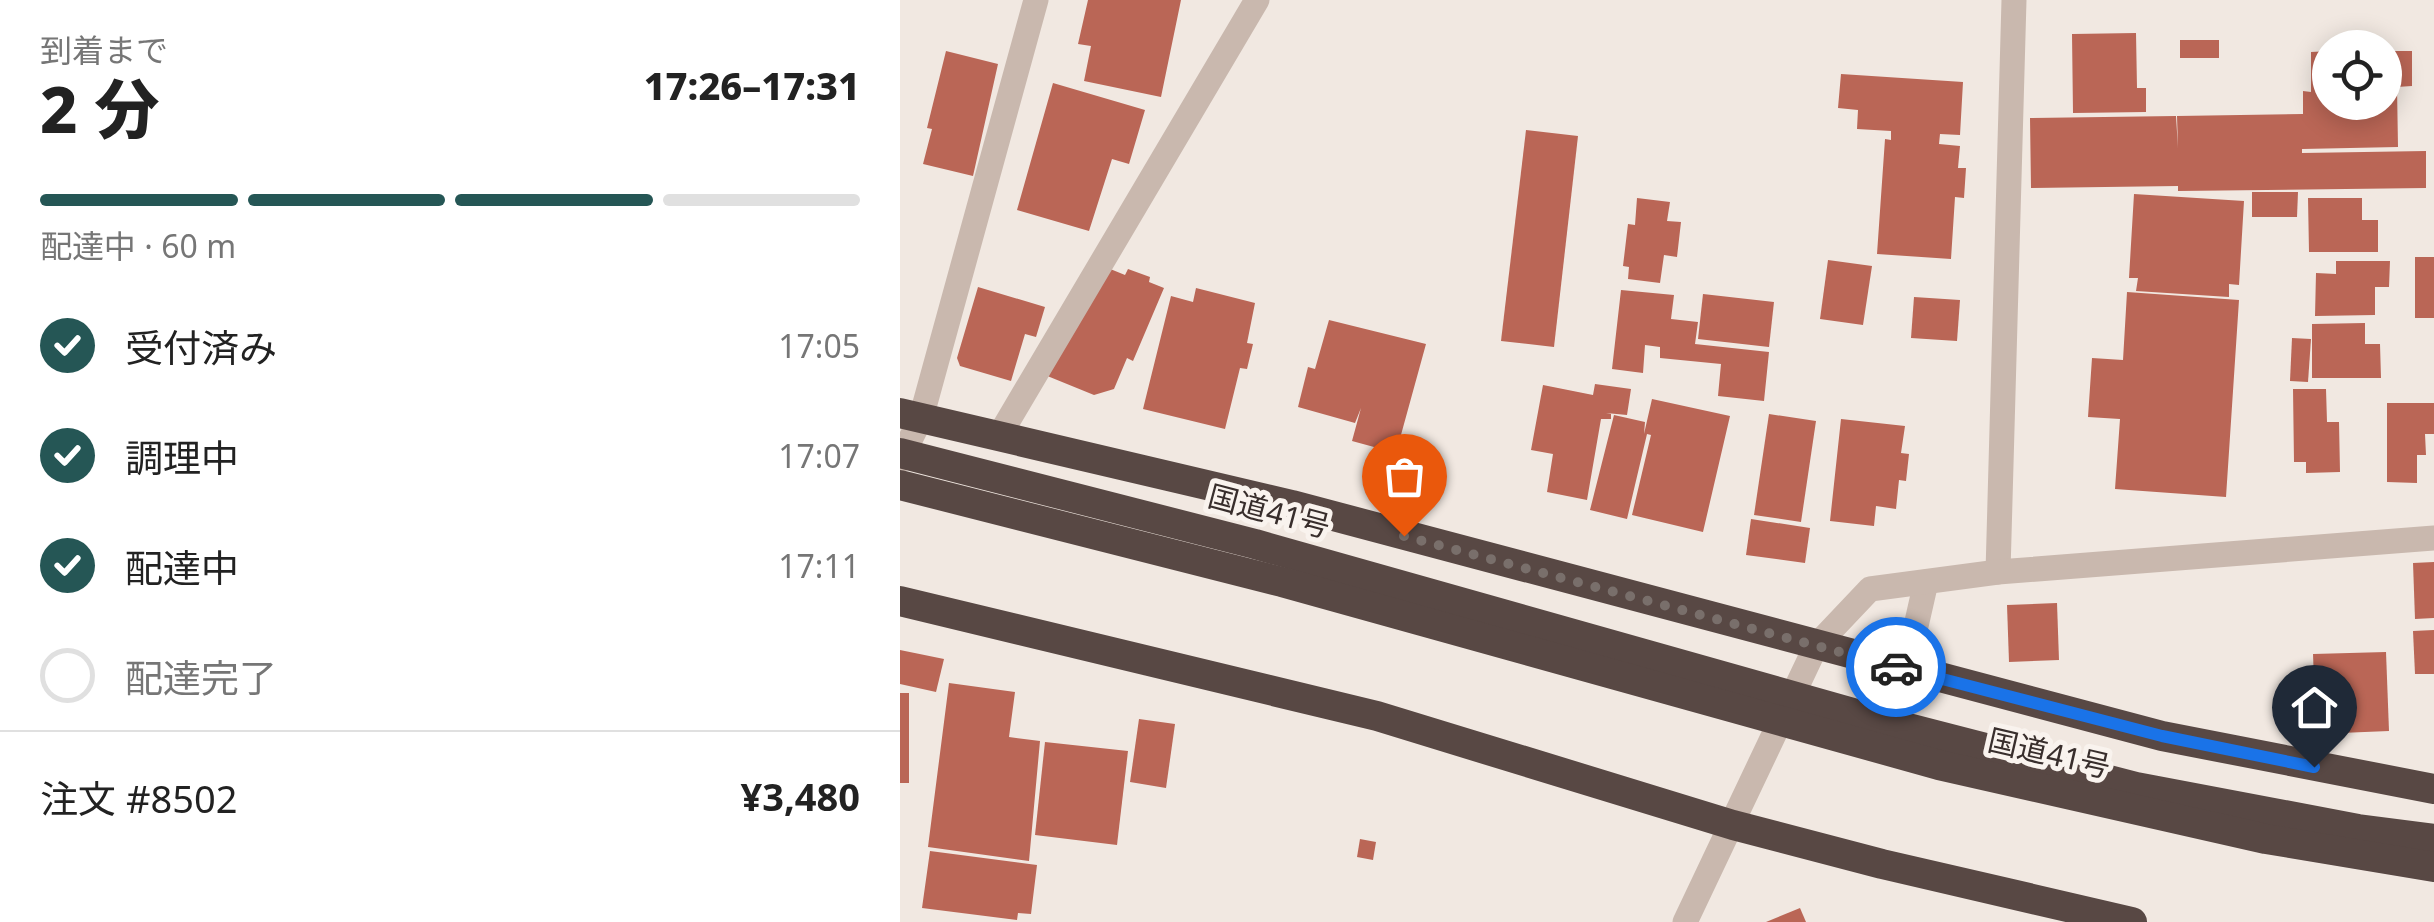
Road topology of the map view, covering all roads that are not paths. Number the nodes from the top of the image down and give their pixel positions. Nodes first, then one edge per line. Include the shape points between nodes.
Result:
1 (1036, 0) edge
2 (1257, 0) edge
3 (2014, 0) edge
4 (911, 415) edge
5 (999, 436) junction
6 (900, 456) edge
7 (900, 485) edge
8 (2434, 538) edge
9 (1998, 572) junction
10 (1926, 582) junction
11 (900, 601) edge
12 (1816, 646) junction
13 (1906, 670) junction
14 (2434, 789) edge
15 (1732, 825) junction
16 (2434, 839) edge
17 (2434, 867) edge
18 (1685, 922) edge
19 (2132, 922) edge

1 - 4 street
2 - 5 street
3 - 9 street
4 - 5 highway
4 - 6 street
5 - 12 highway via 1292,505
6 - 16 highway, 国道41号, bridge via 1255,544 2136,787
7 - 17 highway, 国道41号, bridge via 1282,582 1939,766 2266,839
8 - 9 street
9 - 10 street
10 - 12 street via 1870,589
10 - 13 street
11 - 15 highway via 1377,716
12 - 13 highway
12 - 15 street
13 - 14 highway via 2162,736
15 - 18 street
15 - 19 highway

